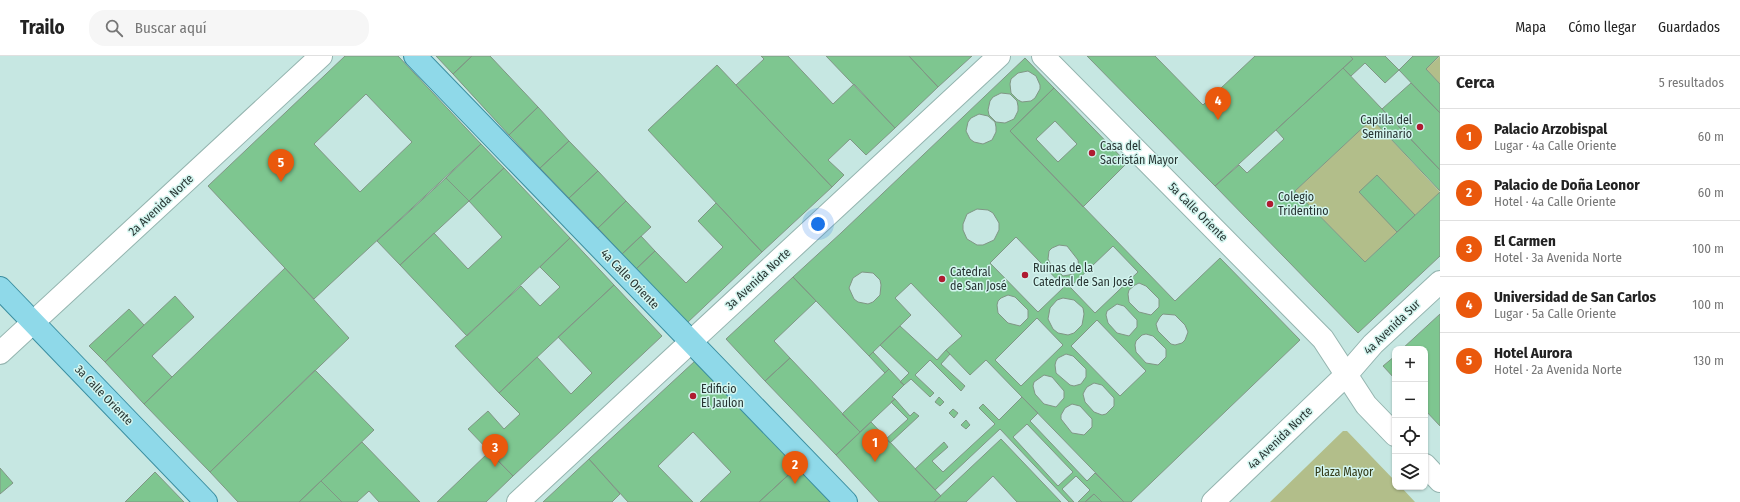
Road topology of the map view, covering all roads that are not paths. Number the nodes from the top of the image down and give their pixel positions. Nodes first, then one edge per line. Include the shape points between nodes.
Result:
1 (320, 56) edge
2 (415, 56) edge
3 (999, 56) edge
4 (1043, 56) edge
5 (1440, 282) edge
6 (0, 288) edge
7 (34, 322) junction
8 (690, 342) junction
9 (0, 353) edge
10 (1347, 374) junction
11 (1392, 432) edge
12 (1428, 468) edge
13 (1440, 481) edge
14 (206, 502) edge
15 (518, 502) edge
16 (846, 502) edge
17 (1213, 502) edge

1 - 7 street, 2a Avenida Norte
2 - 8 main road, 4a Calle Oriente
3 - 8 street, 3a Avenida Norte
4 - 10 street, 5a Calle Oriente via 1323,339
5 - 10 street, 4a Avenida Sur via 1373,344
6 - 7 main road, 3a Calle Oriente
7 - 9 street, 2a Avenida Norte
7 - 14 main road, 3a Calle Oriente
8 - 15 street, 3a Avenida Norte
8 - 16 main road, 4a Calle Oriente
10 - 11 street, 5a Calle Oriente via 1366,405
10 - 17 street, 4a Avenida Norte
12 - 13 street

